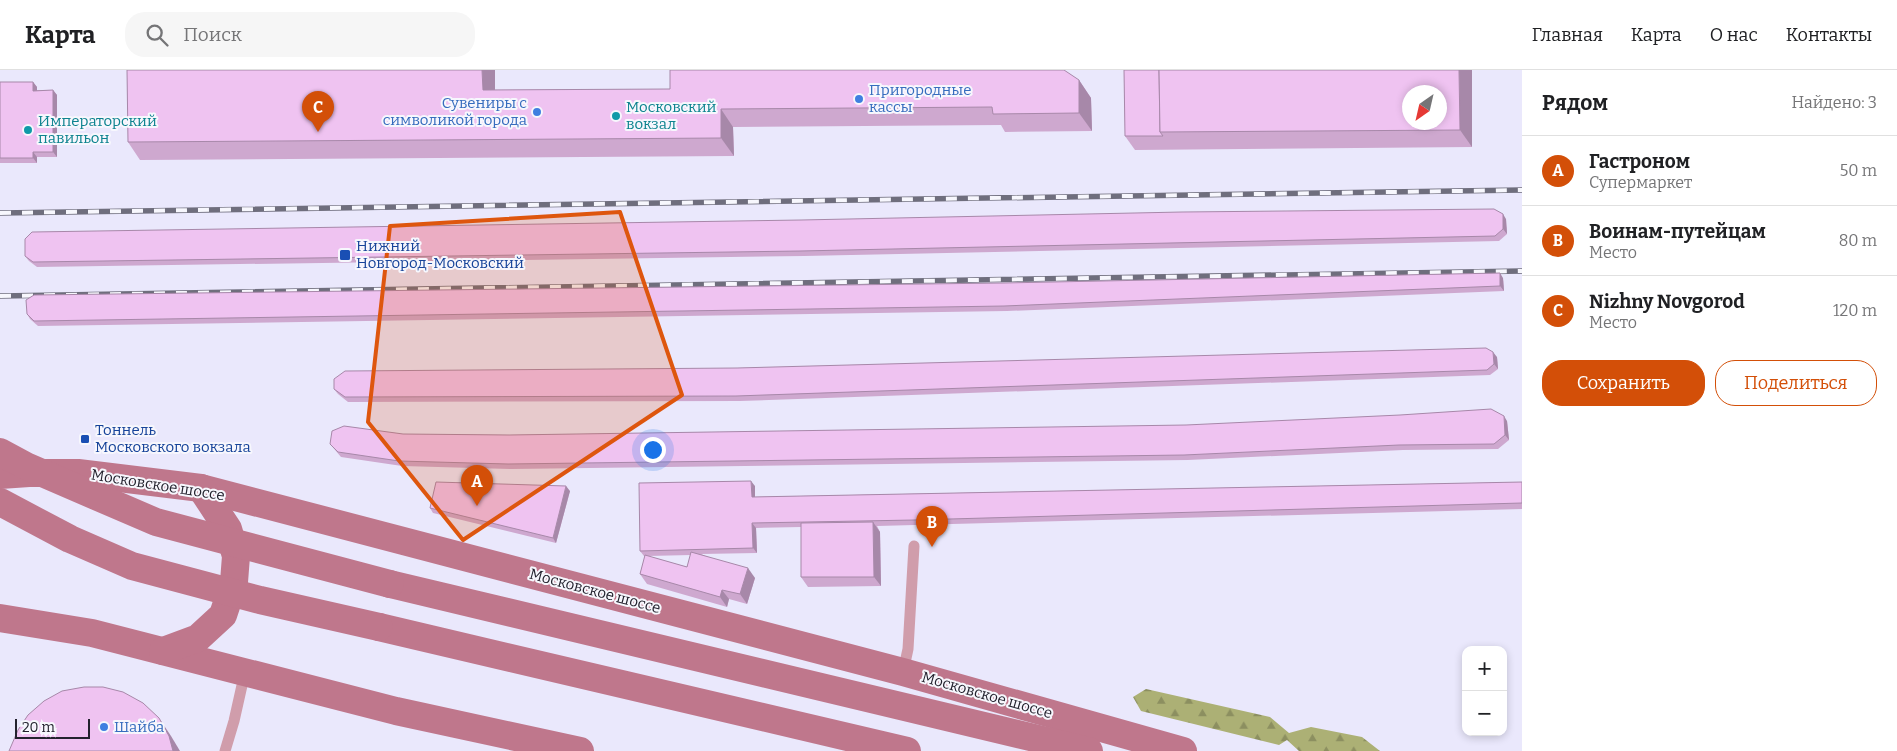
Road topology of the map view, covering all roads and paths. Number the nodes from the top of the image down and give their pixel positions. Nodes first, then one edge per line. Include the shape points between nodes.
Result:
1 (0, 452) edge
2 (0, 475) edge
3 (202, 488) junction
4 (0, 502) edge
5 (914, 546) dead end
6 (0, 618) edge
7 (163, 650) junction
8 (245, 672) junction
9 (903, 672) junction
10 (225, 751) edge
11 (580, 751) edge
12 (907, 751) edge
13 (1089, 751) edge
14 (1184, 751) edge

1 - 13 main road, bridge via 156,522 390,584
2 - 3 main road, Московское шоссе via 78,473
3 - 7 main road via 228,529 236,556 234,582 223,615 198,638
3 - 9 main road, Московское шоссе
4 - 12 main road, bridge via 70,539 132,566 260,600
5 - 9 lane via 908,648
6 - 7 main road via 92,633
7 - 8 main road
8 - 10 lane
8 - 11 main road via 396,711
9 - 14 main road, Московское шоссе

